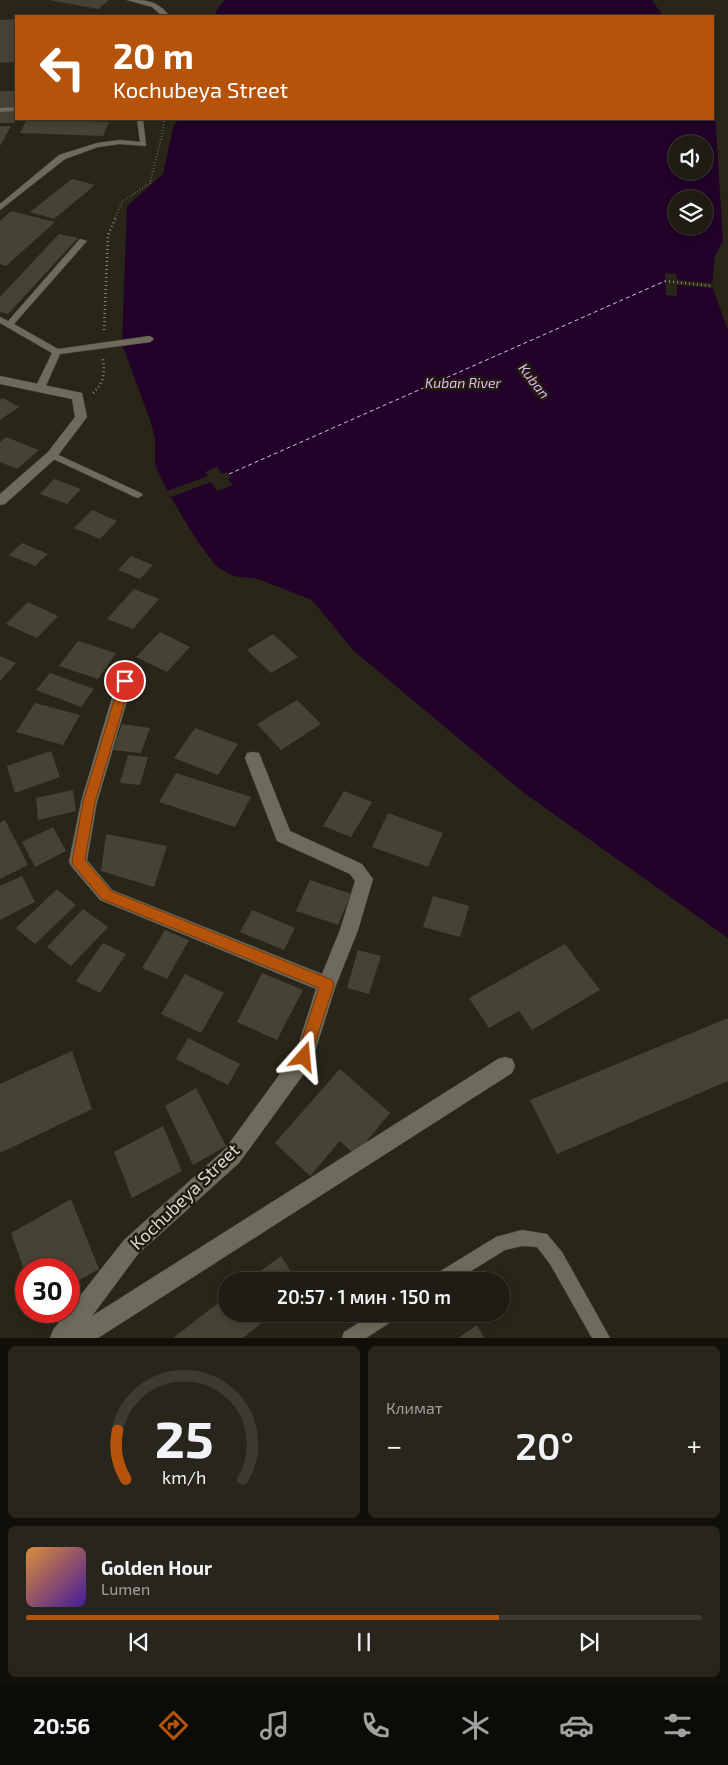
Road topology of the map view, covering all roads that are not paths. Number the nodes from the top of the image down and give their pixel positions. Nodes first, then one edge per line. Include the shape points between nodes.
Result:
1 (131, 0) edge
2 (165, 15) edge
3 (15, 109) edge
4 (0, 110) edge
5 (140, 120) edge
6 (0, 208) edge
7 (83, 241) dead end
8 (0, 320) edge
9 (10, 325) junction
10 (150, 339) dead end
11 (58, 352) junction
12 (0, 380) edge
13 (40, 388) junction
14 (52, 455) junction
15 (138, 496) dead end
16 (0, 501) edge
17 (125, 681) dead end
18 (253, 758) dead end
19 (327, 985) junction
20 (505, 1066) dead end
21 (455, 1272) edge
22 (375, 1322) edge
23 (61, 1338) edge
24 (77, 1338) edge
25 (350, 1338) edge
26 (602, 1338) edge

1 - 2 street via 155,5
3 - 4 lane
5 - 6 lane via 144,145 120,142 97,145 62,157
7 - 9 lane
8 - 9 lane
9 - 11 lane
10 - 11 lane
11 - 13 lane
12 - 13 street
13 - 14 street via 78,396 80,417
14 - 15 lane
14 - 16 street
17 - 19 street via 89,802 78,862 106,895
18 - 19 street, Kochubeya Street via 283,836 356,870 364,879 349,930
19 - 23 street, Kochubeya Street via 304,1057 232,1156 131,1247
20 - 24 street
21 - 26 lane via 502,1243 522,1238 541,1240 556,1258
22 - 25 lane

